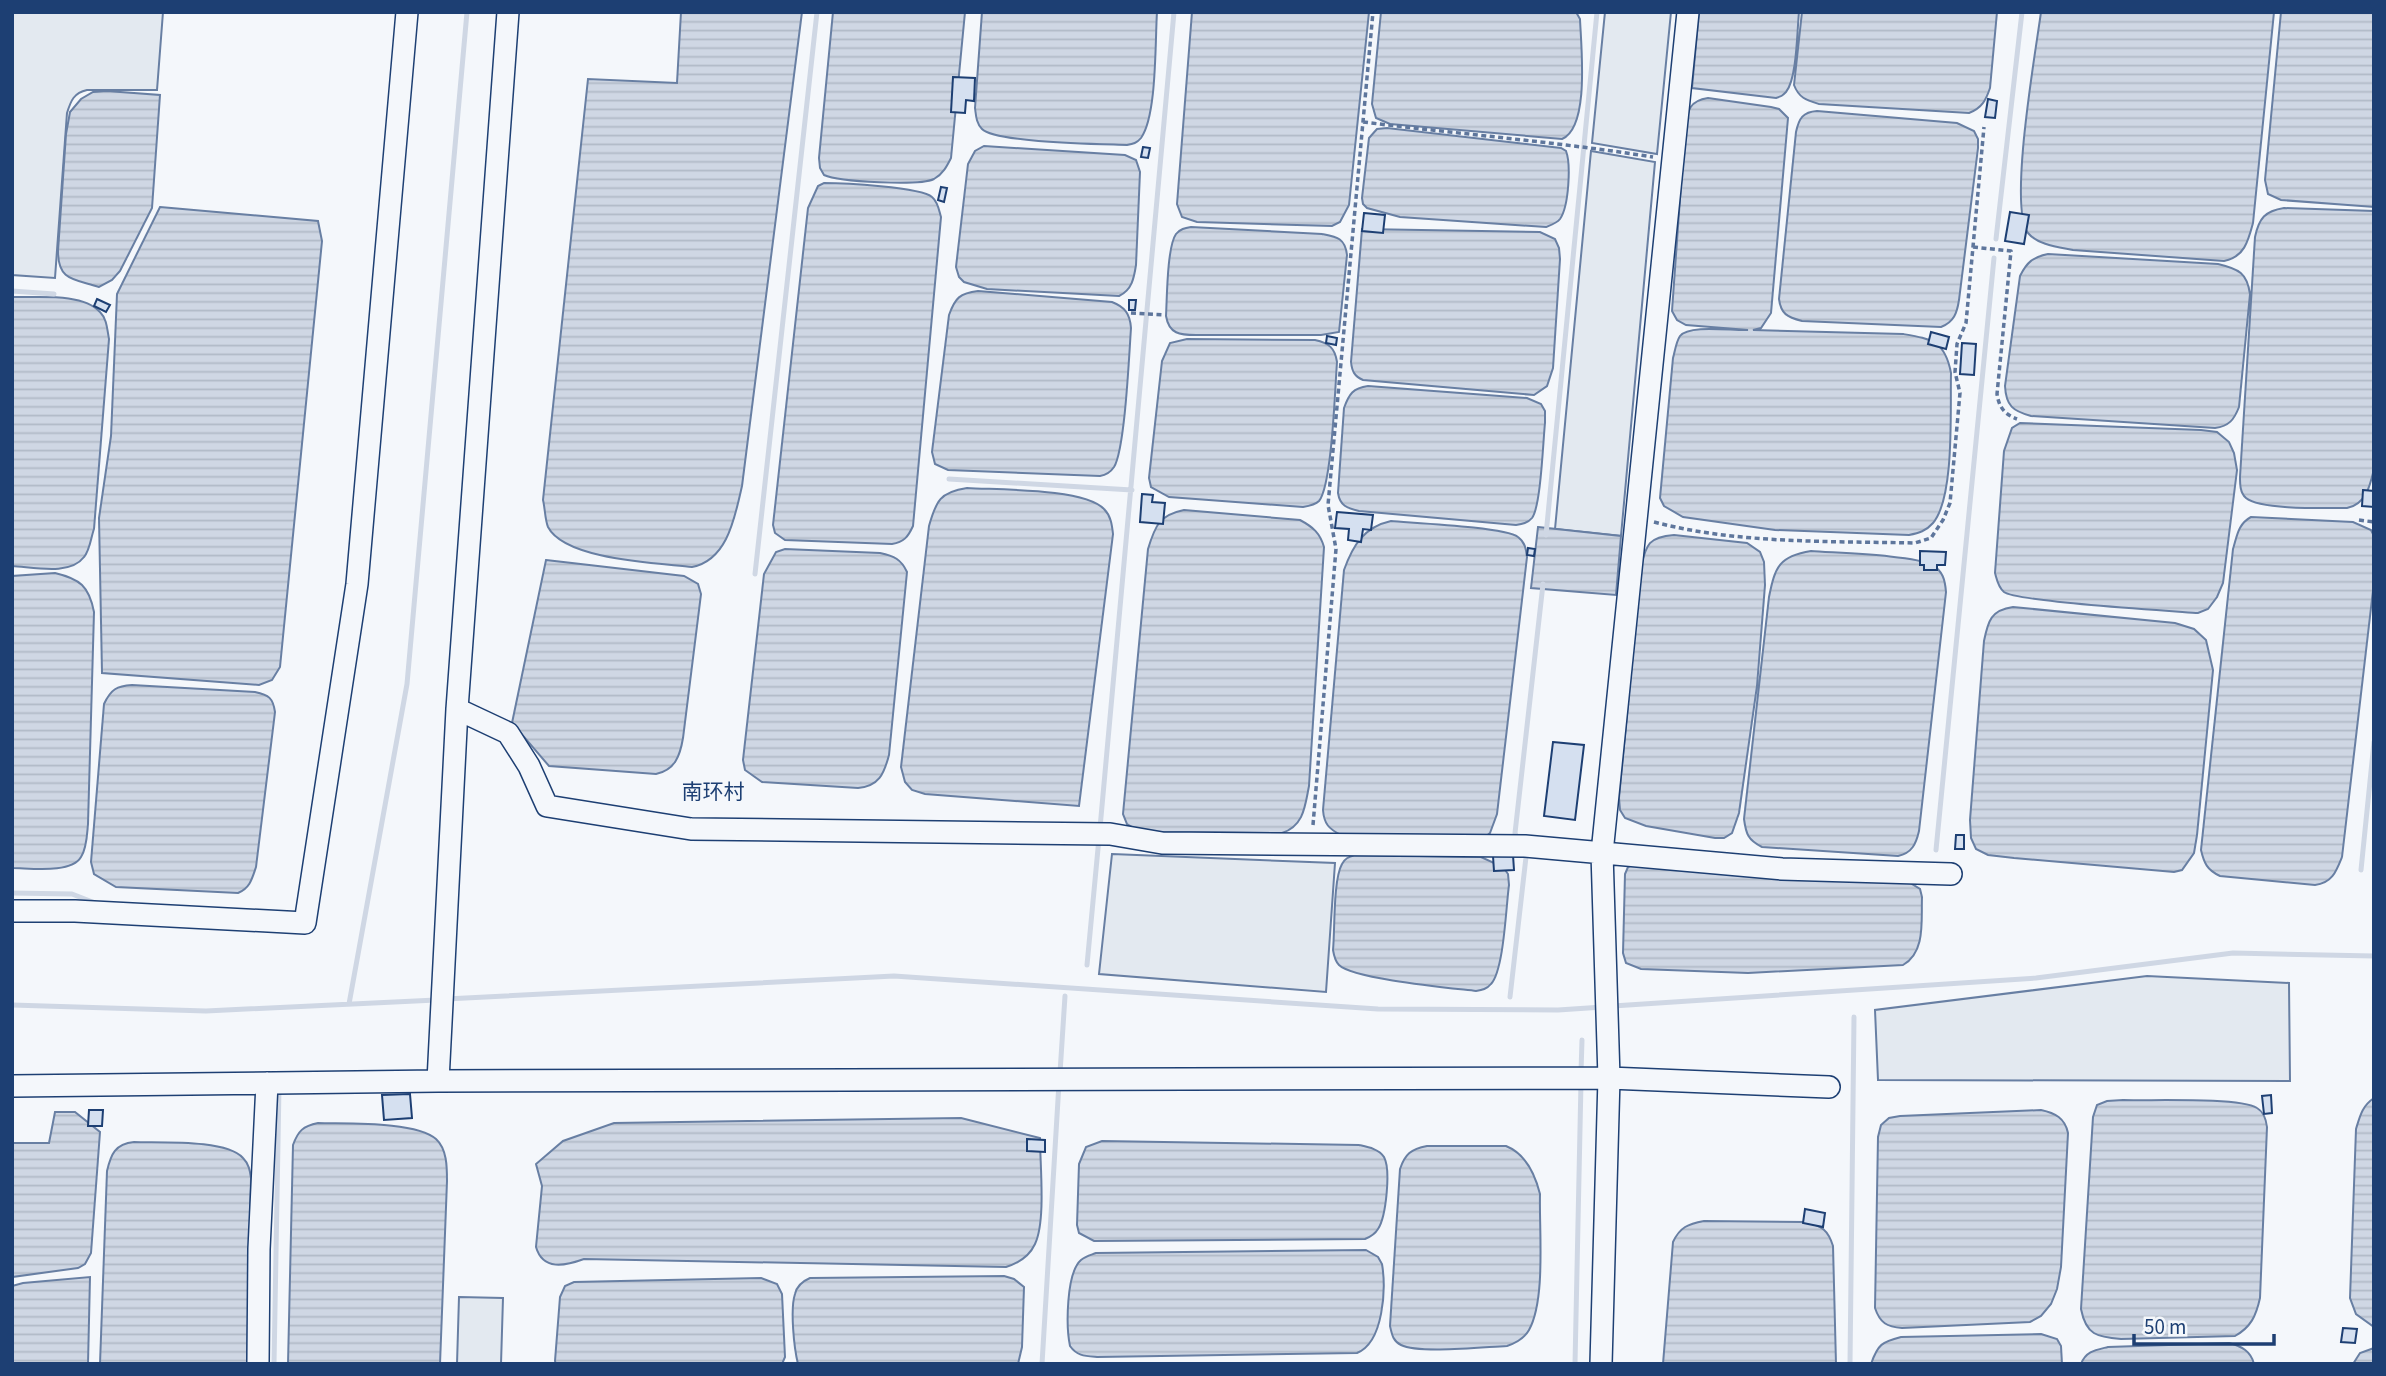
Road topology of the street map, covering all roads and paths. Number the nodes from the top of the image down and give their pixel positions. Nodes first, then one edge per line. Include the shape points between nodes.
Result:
1 (407, 12) edge
2 (508, 12) edge
3 (1373, 12) edge
4 (1688, 12) edge
5 (1363, 122) junction
6 (1984, 127) dead end
7 (1654, 157) dead end
8 (1973, 247) junction
9 (1131, 313) dead end
10 (1164, 315) dead end
11 (2017, 419) dead end
12 (2359, 520) dead end
13 (1654, 522) dead end
14 (2374, 522) edge
15 (457, 709) junction
16 (1313, 825) dead end
17 (1602, 853) junction
18 (1951, 874) dead end
19 (12, 911) edge
20 (1609, 1078) junction
21 (438, 1081) junction
22 (267, 1083) junction
23 (12, 1086) edge
24 (1829, 1087) dead end
25 (258, 1364) edge
26 (1601, 1364) edge

1 - 19 lane via 357,583 305,923
2 - 15 lane
3 - 5 path
4 - 17 lane
5 - 7 path
5 - 16 path via 1328,505 1336,549
6 - 8 path
8 - 11 path via 2011,251 1997,394 2001,410
8 - 13 path via 1966,323 1957,344 1955,372 1960,393 1952,491 1943,520 1931,538 1915,543 1748,538 1690,532
9 - 10 path
12 - 14 path
15 - 17 lane via 508,733 547,806 691,828 1110,834 1162,843 1525,846
15 - 21 lane
17 - 18 lane via 1782,869
17 - 20 lane
20 - 21 lane
20 - 24 lane
20 - 26 lane
21 - 22 lane
22 - 23 lane
22 - 25 lane

